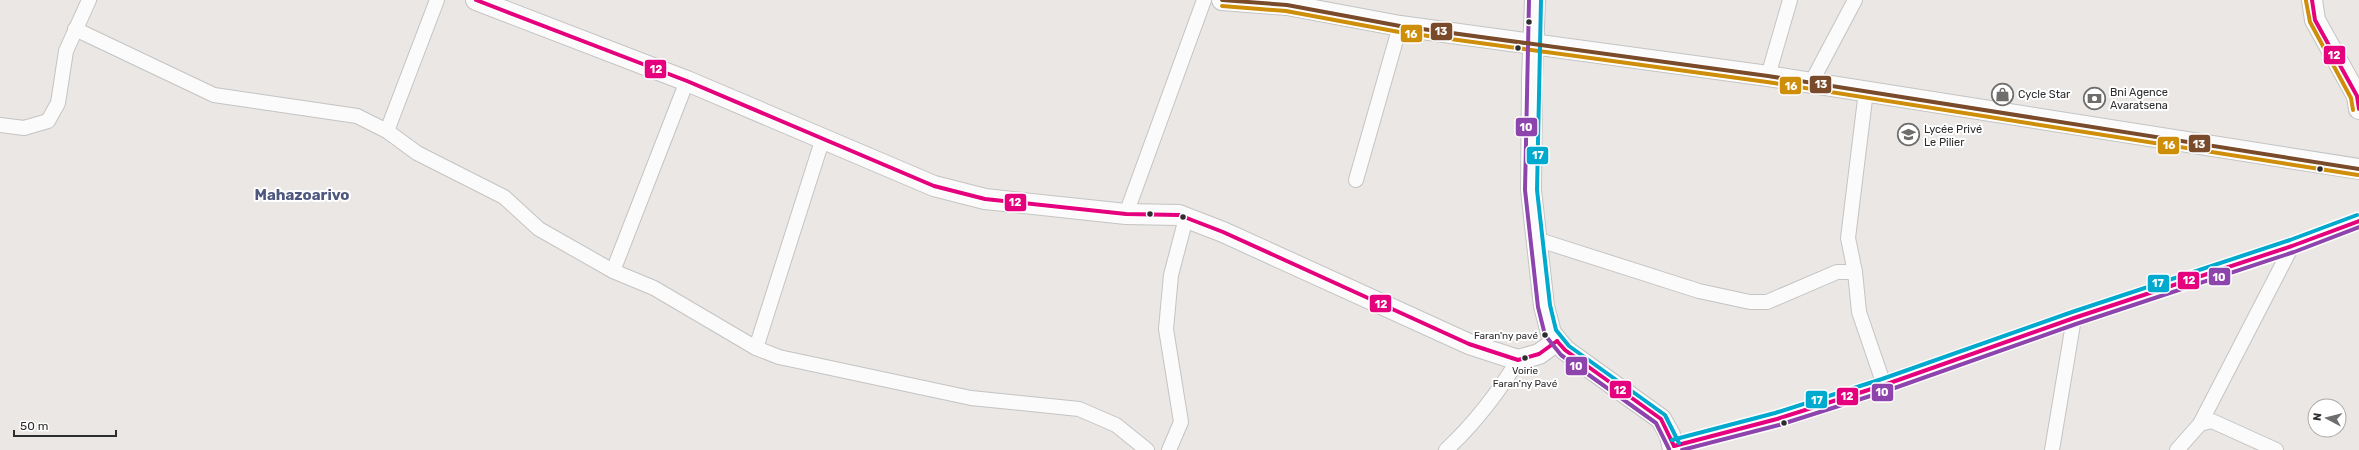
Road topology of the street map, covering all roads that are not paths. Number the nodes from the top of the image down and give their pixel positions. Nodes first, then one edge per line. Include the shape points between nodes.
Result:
1 (89, 0) edge
2 (437, 0) edge
3 (476, 0) edge
4 (1204, 0) edge
5 (1222, 0) edge
6 (1535, 0) edge
7 (1790, 0) edge
8 (1855, 0) edge
9 (2312, 0) edge
10 (1288, 2) edge
11 (1400, 26) junction
12 (75, 29) junction
13 (1534, 44) junction
14 (1768, 76) junction
15 (687, 81) junction
16 (1811, 83) junction
17 (1866, 91) junction
18 (2359, 109) edge
19 (0, 126) edge
20 (387, 131) junction
21 (822, 138) junction
22 (2359, 168) edge
23 (1356, 180) dead end
24 (1126, 214) junction
25 (1186, 218) junction
26 (2359, 221) edge
27 (1536, 239) junction
28 (2292, 246) junction
29 (613, 271) junction
30 (1854, 272) junction
31 (2074, 318) junction
32 (1557, 341) junction
33 (756, 348) junction
34 (1518, 360) junction
35 (1884, 385) junction
36 (2200, 424) junction
37 (1678, 449) edge
38 (1147, 450) edge
39 (1169, 450) edge
40 (1446, 450) edge
41 (2052, 450) edge
42 (2177, 450) edge
43 (2276, 450) edge

1 - 12 street
2 - 20 street
3 - 15 main road
4 - 24 street
5 - 10 main road
6 - 13 main road
7 - 14 street
8 - 16 street
9 - 18 main road via 2315,20 2357,96
10 - 11 main road
11 - 13 main road
11 - 23 street
12 - 19 street via 66,51 58,103 48,121 24,128
12 - 20 street via 214,95 357,116
13 - 14 main road
13 - 27 main road via 1531,190
14 - 16 main road
15 - 21 main road
15 - 29 street
16 - 17 main road
17 - 22 main road
17 - 30 street via 1848,238
20 - 29 street via 418,153 504,197 539,229
21 - 24 main road via 934,186 985,199
21 - 33 street
24 - 25 main road via 1179,215
25 - 34 main road via 1223,232 1469,344
25 - 39 street via 1171,275 1166,329 1181,422
26 - 28 street
27 - 30 street via 1699,291 1750,302 1767,302 1837,272
27 - 32 main road via 1544,306 1551,333
28 - 31 street
28 - 36 street
29 - 33 street via 654,288
30 - 35 street via 1859,312
31 - 35 street
31 - 41 street
32 - 34 main road via 1539,354
32 - 37 main road via 1565,350 1661,419
33 - 38 street via 779,357 971,398 1079,409 1116,425
34 - 40 street via 1505,382 1466,432
35 - 37 street
36 - 42 street
36 - 43 street via 2212,421

